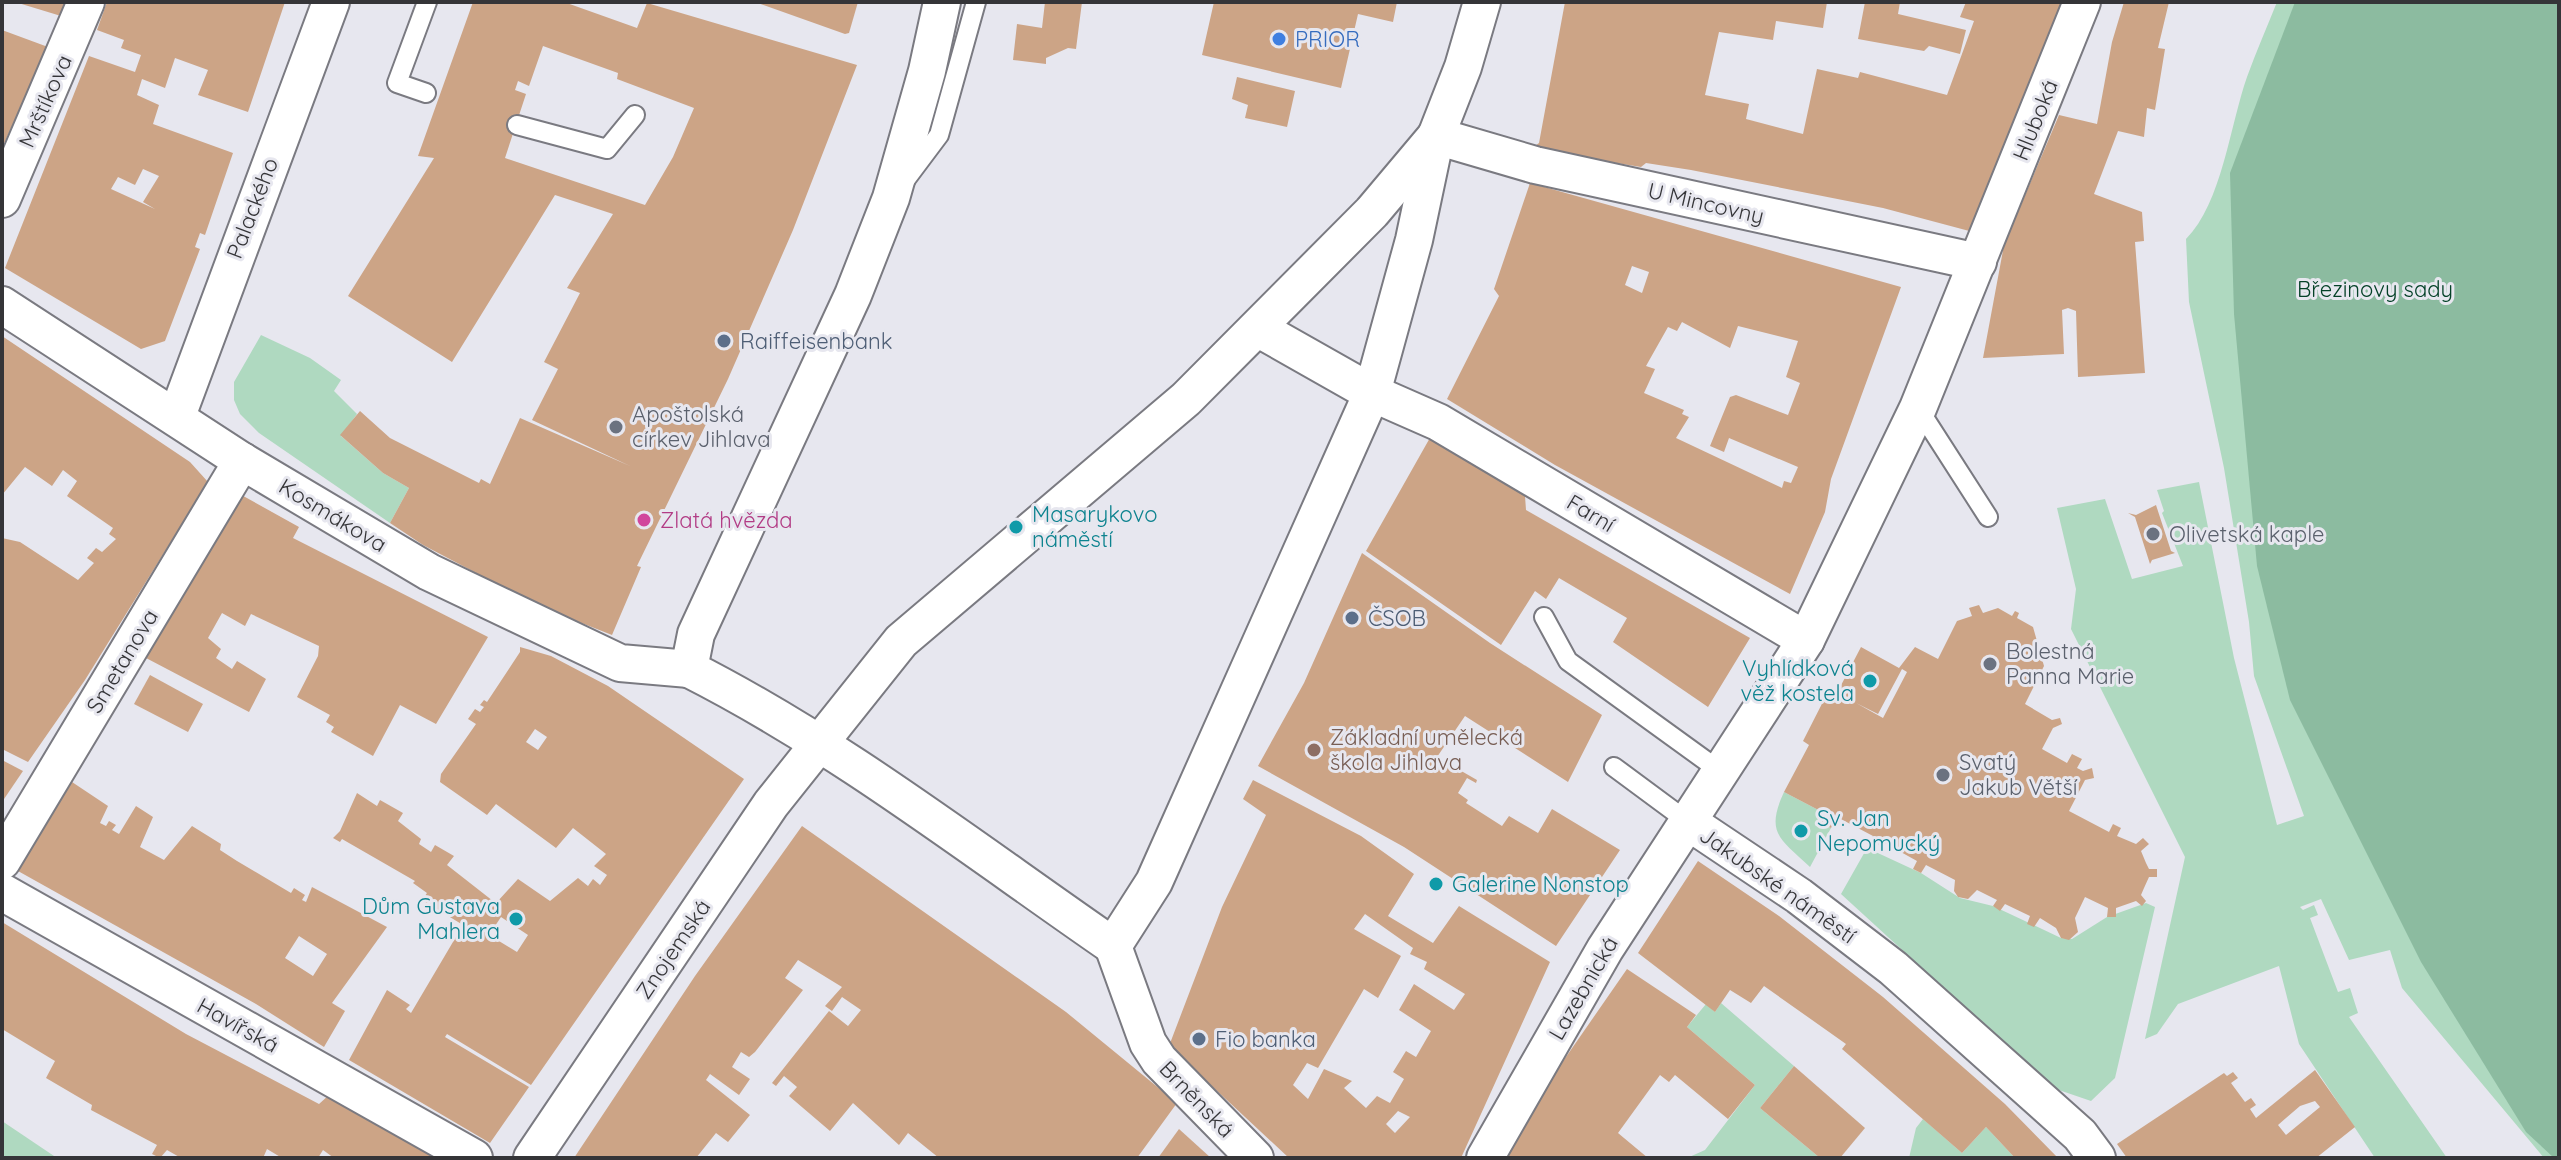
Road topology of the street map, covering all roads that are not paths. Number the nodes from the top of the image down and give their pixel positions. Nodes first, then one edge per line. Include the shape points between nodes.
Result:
1 (86, 2) edge
2 (331, 2) edge
3 (427, 2) edge
4 (942, 2) edge
5 (976, 2) edge
6 (1482, 2) edge
7 (2082, 2) edge
8 (426, 93) dead end
9 (635, 115) dead end
10 (517, 125) dead end
11 (1436, 136) junction
12 (891, 198) junction
13 (2, 199) edge
14 (1983, 250) junction
15 (2, 305) edge
16 (1259, 329) junction
17 (1372, 393) junction
18 (1918, 408) junction
19 (177, 416) junction
20 (242, 461) junction
21 (1988, 517) dead end
22 (1544, 617) dead end
23 (1806, 640) junction
24 (689, 669) junction
25 (817, 743) junction
26 (1614, 767) dead end
27 (1720, 771) junction
28 (1687, 821) junction
29 (2, 861) edge
30 (2, 892) edge
31 (1113, 946) junction
32 (2089, 1146) edge
33 (474, 1158) edge
34 (532, 1158) edge
35 (1255, 1158) edge
36 (1485, 1158) edge

1 - 13 street, Mrštíkova
2 - 19 street, Palackého
3 - 8 lane via 397,83
4 - 12 street
5 - 12 lane via 939,135
6 - 11 street
7 - 14 street, Hluboká
9 - 10 lane via 607,149
11 - 14 street, U Mincovny via 1535,165
11 - 16 street via 1394,189
11 - 17 street
12 - 24 street via 853,295 696,634
14 - 18 street, Hluboká
15 - 19 street, Kosmákova
16 - 17 street
16 - 25 street via 1186,399 901,641
17 - 23 street, Farní via 1438,422
17 - 31 street via 1154,882
18 - 21 lane
18 - 23 street, Jakubské náměstí
19 - 20 street, Kosmákova
20 - 24 street, Kosmákova via 429,572 609,658
20 - 29 street, Smetanova
22 - 27 lane via 1568,661
23 - 27 street, Jakubské náměstí
24 - 25 street
25 - 31 street
25 - 34 street, Znojemská
26 - 28 lane
27 - 28 street, Jakubské náměstí
28 - 32 street, Jakubské náměstí via 1799,896 1893,968
28 - 36 street, Lazebnická via 1605,949
30 - 33 street, Havířská
31 - 35 street, Brněnská via 1152,1050

